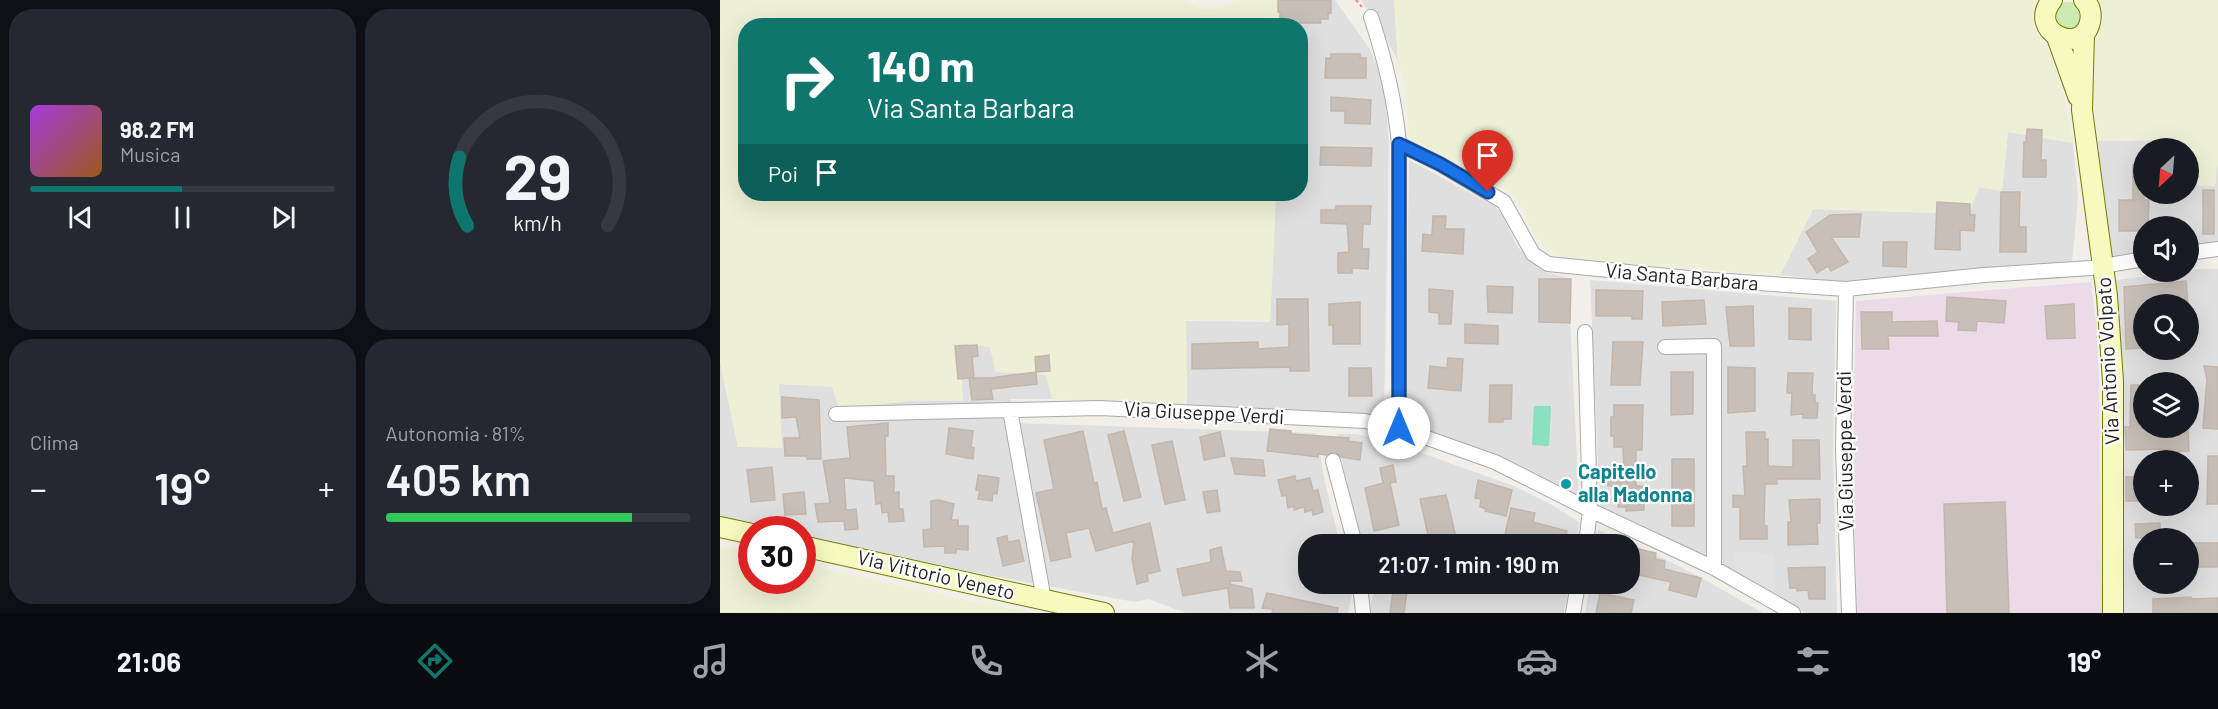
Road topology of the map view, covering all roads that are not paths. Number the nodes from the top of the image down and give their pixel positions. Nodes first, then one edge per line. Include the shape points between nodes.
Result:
1 (2052, 0) edge
2 (2085, 0) edge
3 (1371, 17) dead end
4 (2084, 33) junction
5 (2057, 37) junction
6 (2082, 110) junction
7 (1399, 144) junction
8 (2218, 249) edge
9 (2199, 252) edge
10 (2133, 261) edge
11 (2102, 265) junction
12 (1845, 289) junction
13 (1585, 332) dead end
14 (1665, 347) dead end
15 (1010, 410) junction
16 (836, 414) dead end
17 (1399, 428) junction
18 (1333, 461) dead end
19 (1590, 510) junction
20 (720, 527) edge
21 (738, 531) edge
22 (1351, 534) edge
23 (1587, 534) edge
24 (816, 549) edge
25 (1714, 568) junction
26 (1361, 594) edge
27 (1576, 594) edge
28 (1044, 600) junction
29 (1104, 613) edge
30 (1363, 613) edge
31 (1573, 613) edge
32 (1793, 613) edge
33 (1849, 613) edge
34 (2113, 613) edge

1 - 5 street, Via Antonio Volpato via 2045,14 2046,23
2 - 4 street, Via Antonio Volpato via 2091,20
3 - 7 street via 1387,68
4 - 5 street via 2071,39
4 - 6 street, Via Antonio Volpato
5 - 6 street, Via Antonio Volpato
6 - 11 street, Via Antonio Volpato
7 - 12 street, Via Santa Barbara via 1504,202 1533,254 1548,264
7 - 17 street
8 - 9 street
10 - 11 street, Via Santa Barbara
11 - 12 street, Via Santa Barbara
11 - 34 street, Via Antonio Volpato via 2108,296 2113,381
12 - 33 street, Via Giuseppe Verdi via 1843,449
13 - 19 street
14 - 25 street via 1714,346
15 - 16 street, Via Giuseppe Verdi
15 - 17 street, Via Giuseppe Verdi via 1122,409 1365,421
15 - 28 street
17 - 19 street, Via Giuseppe Verdi via 1495,462
18 - 22 street
19 - 23 street
19 - 25 street, Via Giuseppe Verdi
20 - 21 street
24 - 28 street, Via Vittorio Veneto
25 - 32 street, Via Giuseppe Verdi via 1756,588
26 - 30 street
27 - 31 street
28 - 29 street, Via Vittorio Veneto

